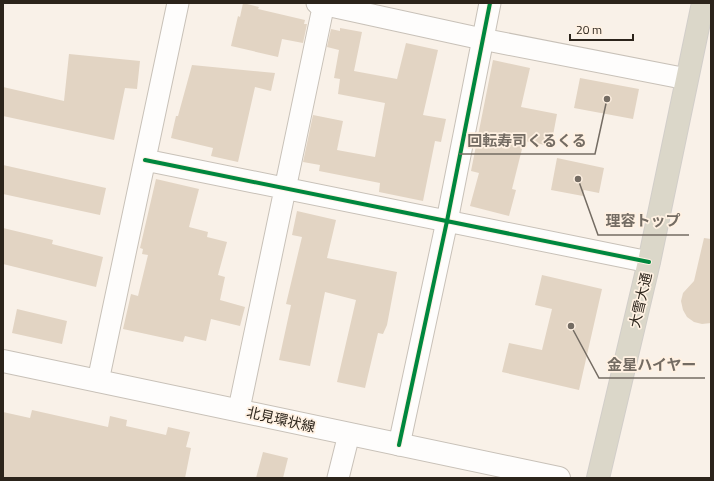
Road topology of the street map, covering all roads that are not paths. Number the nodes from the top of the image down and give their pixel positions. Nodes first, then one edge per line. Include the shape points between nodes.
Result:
1 (178, 3) edge
2 (322, 3) edge
3 (490, 3) edge
4 (703, 3) edge
5 (482, 40) junction
6 (687, 79) junction
7 (145, 160) junction
8 (285, 188) junction
9 (447, 221) junction
10 (649, 262) junction
11 (3, 361) edge
12 (98, 381) junction
13 (239, 409) junction
14 (349, 434) junction
15 (399, 445) junction
16 (338, 478) edge
17 (559, 478) edge
18 (598, 478) edge

1 - 7 street
2 - 5 street
2 - 8 street
3 - 5 street
4 - 6 highway, 大雪大通
5 - 6 street
5 - 9 street
6 - 10 highway, 大雪大通
7 - 8 street
7 - 12 street
8 - 9 street
8 - 13 street
9 - 10 street
9 - 15 street
10 - 18 highway, 大雪大通
11 - 12 main road, 北見環状線
12 - 13 main road, 北見環状線
13 - 14 main road, 北見環状線
14 - 15 main road, 北見環状線
14 - 16 street
15 - 17 main road, 北見環状線

